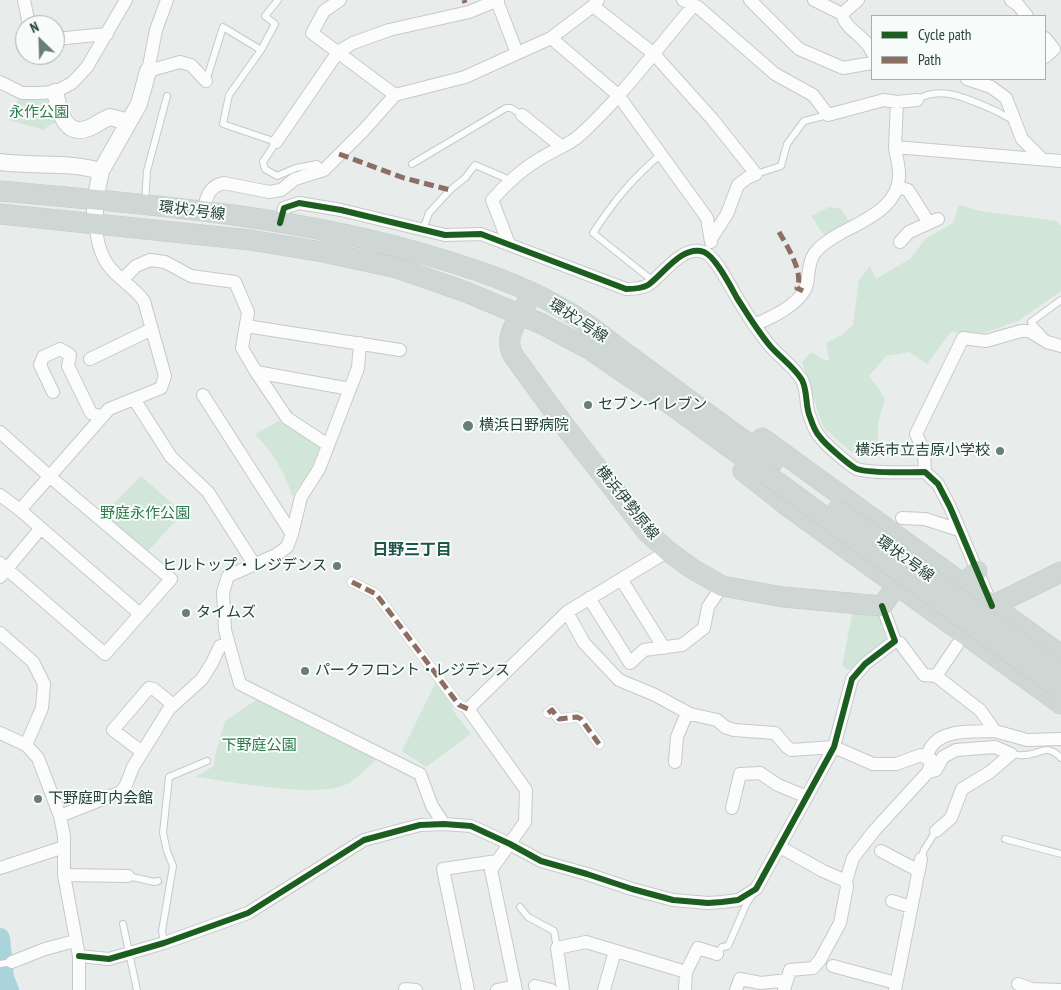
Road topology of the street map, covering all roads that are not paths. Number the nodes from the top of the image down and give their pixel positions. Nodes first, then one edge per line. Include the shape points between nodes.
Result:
1 (24, 0) edge
2 (126, 0) edge
3 (167, 0) edge
4 (278, 0) edge
5 (497, 0) edge
6 (750, 0) edge
7 (814, 0) edge
8 (858, 0) edge
9 (1011, 0) edge
10 (337, 1) edge
11 (688, 2) edge
12 (595, 3) edge
13 (842, 14) junction
14 (27, 15) edge
15 (1026, 15) edge
16 (107, 34) junction
17 (65, 38) edge
18 (552, 38) junction
19 (1046, 39) edge
20 (871, 49) edge
21 (261, 50) junction
22 (338, 52) junction
23 (517, 53) junction
24 (653, 53) junction
25 (1046, 56) edge
26 (871, 63) edge
27 (148, 71) junction
28 (970, 80) edge
29 (206, 81) joint
30 (0, 82) edge
31 (55, 92) junction
32 (395, 95) junction
33 (618, 95) junction
34 (167, 96) dead end
35 (917, 100) joint
36 (897, 102) junction
37 (522, 115) joint
38 (828, 115) junction
39 (1015, 121) junction
40 (129, 122) junction
41 (276, 142) junction
42 (562, 147) junction
43 (895, 147) junction
44 (660, 154) junction
45 (1042, 159) junction
46 (1061, 160) edge
47 (0, 162) edge
48 (412, 164) dead end
49 (101, 170) junction
50 (324, 170) junction
51 (756, 174) junction
52 (510, 180) junction
53 (898, 187) junction
54 (0, 191) edge
55 (95, 200) junction
56 (144, 205) junction
57 (203, 212) junction
58 (0, 214) edge
59 (95, 223) junction
60 (280, 223) junction
61 (423, 229) junction
62 (711, 239) junction
63 (900, 242) dead end
64 (508, 244) junction
65 (710, 257) junction
66 (123, 279) junction
67 (653, 281) junction
68 (531, 292) junction
69 (1061, 300) edge
70 (521, 314) junction
71 (754, 325) junction
72 (246, 326) junction
73 (593, 328) junction
74 (152, 329) junction
75 (1042, 339) junction
76 (360, 343) junction
77 (1061, 346) edge
78 (400, 350) dead end
79 (90, 359) dead end
80 (256, 372) junction
81 (630, 377) junction
82 (350, 389) junction
83 (53, 392) dead end
84 (203, 395) dead end
85 (134, 399) junction
86 (102, 417) junction
87 (0, 432) edge
88 (328, 445) junction
89 (769, 468) junction
90 (925, 472) junction
91 (50, 476) junction
92 (0, 495) edge
93 (20, 510) junction
94 (902, 518) dead end
95 (41, 528) junction
96 (959, 530) junction
97 (292, 534) junction
98 (668, 551) junction
99 (254, 564) junction
100 (2, 570) edge
101 (978, 571) junction
102 (1061, 572) edge
103 (621, 579) junction
104 (352, 582) dead end
105 (960, 583) junction
106 (897, 585) junction
107 (722, 586) junction
108 (1021, 592) junction
109 (589, 598) junction
110 (882, 606) junction
111 (992, 606) junction
112 (567, 612) junction
113 (140, 614) junction
114 (941, 617) junction
115 (1014, 622) junction
116 (0, 633) edge
117 (895, 641) junction
118 (228, 644) junction
119 (957, 645) dead end
120 (664, 648) junction
121 (1061, 655) edge
122 (1061, 673) edge
123 (936, 676) junction
124 (1061, 690) edge
125 (1061, 704) edge
126 (173, 705) junction
127 (468, 709) junction
128 (548, 712) dead end
129 (687, 712) junction
130 (994, 730) junction
131 (0, 733) edge
132 (1061, 739) edge
133 (599, 744) dead end
134 (26, 745) junction
135 (834, 747) junction
136 (142, 752) junction
137 (1012, 754) junction
138 (1061, 758) edge
139 (207, 761) dead end
140 (676, 762) dead end
141 (929, 763) junction
142 (808, 797) junction
143 (732, 808) dead end
144 (60, 816) junction
145 (444, 824) junction
146 (936, 831) joint
147 (1005, 839) dead end
148 (510, 844) junction
149 (873, 845) junction
150 (64, 847) junction
151 (780, 847) junction
152 (1061, 854) edge
153 (497, 861) junction
154 (920, 865) junction
155 (0, 868) edge
156 (64, 875) junction
157 (128, 876) joint
158 (158, 881) dead end
159 (846, 881) junction
160 (756, 889) junction
161 (892, 901) dead end
162 (520, 907) dead end
163 (912, 907) junction
164 (123, 924) dead end
165 (75, 941) junction
166 (164, 943) junction
167 (557, 948) junction
168 (615, 951) junction
169 (130, 953) junction
170 (717, 954) joint
171 (78, 956) junction
172 (6, 963) edge
173 (833, 966) dead end
174 (686, 972) junction
175 (1018, 984) dead end
176 (785, 985) edge
177 (535, 986) dead end
178 (896, 987) edge
179 (515, 988) edge
180 (79, 990) edge
181 (137, 990) edge
182 (405, 990) edge
183 (416, 990) edge
184 (468, 990) edge
185 (497, 990) edge
186 (551, 990) edge
187 (563, 990) edge
188 (604, 990) edge
189 (685, 990) edge
190 (736, 990) edge
191 (1061, 990) edge

1 - 14 street
2 - 16 street
3 - 27 street via 156,30
4 - 21 lane via 265,16 275,24
5 - 22 street via 470,12 389,30
5 - 23 street
6 - 26 street via 799,49 843,68
7 - 13 street
8 - 13 street
9 - 15 street
10 - 22 street via 324,11 312,33
11 - 24 street
11 - 38 street via 698,7 775,74 813,95
12 - 18 street
12 - 24 street
13 - 20 street via 843,21
16 - 17 street
16 - 31 street via 87,67 72,83
18 - 23 street
18 - 33 street
19 - 25 street via 1054,50
21 - 29 lane via 223,27
21 - 41 lane via 229,95 223,124
22 - 32 street
22 - 41 street
23 - 32 street via 465,76
24 - 33 street
24 - 51 street
27 - 29 street via 180,62 191,66
27 - 40 street via 139,104
28 - 39 street via 991,87 1006,98
30 - 31 street via 22,93
31 - 40 street via 61,117 74,130 88,129 110,117
32 - 50 street
33 - 42 street via 580,136
33 - 44 street
34 - 56 lane via 147,171
35 - 36 street
35 - 39 lane via 946,92
36 - 38 street via 884,100
36 - 43 street
37 - 42 street
37 - 48 lane via 506,108
38 - 51 lane via 804,121 788,144 781,166
39 - 45 street via 1022,139
40 - 49 street
41 - 50 lane via 263,162 265,169 278,176 317,164
42 - 52 street via 540,158
43 - 45 street
43 - 53 street
44 - 62 street via 707,218
44 - 67 lane via 635,177 593,233
45 - 46 street
47 - 49 street via 64,164
49 - 55 street
50 - 57 street via 295,179 281,190 269,192 218,184 209,191
51 - 62 street via 738,185 727,214
52 - 61 lane via 476,165 429,212
52 - 64 street via 492,200
53 - 63 street via 908,190 933,221 909,232
53 - 71 street via 890,202 830,239 814,254 806,286 797,300 775,316
54 - 55 main road, 環状2号線
55 - 56 main road, 環状2号線
55 - 59 street
56 - 57 main road, 環状2号線
57 - 60 main road, 環状2号線
58 - 59 main road, 環状2号線
59 - 66 street via 99,250
59 - 70 main road, 環状2号線 via 250,240 348,256 421,276
60 - 61 street via 284,208 299,203
60 - 68 main road, 環状2号線 via 388,243 479,271
61 - 64 street via 445,234 481,234
62 - 65 street
64 - 67 street via 626,289 646,287
65 - 67 street via 703,252 689,252 667,266
65 - 71 street
66 - 72 street via 136,266 150,260 165,262 191,276 235,282 248,312
66 - 74 street via 144,301
68 - 70 main road, 横浜伊勢原線
68 - 73 main road, 環状2号線
69 - 75 lane via 1032,322 1044,336
70 - 81 main road, 環状2号線 via 572,339
70 - 98 main road, 横浜伊勢原線 via 510,335 512,355 640,523
71 - 90 street via 803,382 809,414 819,437 836,452 856,469
72 - 76 street
72 - 80 street via 242,348
73 - 89 main road, 環状2号線
73 - 105 main road via 613,334 721,407
74 - 79 street
74 - 85 street via 165,376 161,388
75 - 77 street
75 - 90 street via 1021,331 986,341 963,338 916,434 924,451
76 - 78 street
76 - 82 street via 358,368
80 - 82 street
80 - 88 street via 287,418
81 - 89 main road, 環状2号線
81 - 106 main road via 644,394 682,424 790,508
82 - 88 street
83 - 86 street via 40,365 43,357 60,349 70,355 68,366 91,413
84 - 97 street
85 - 86 street via 109,409
85 - 99 street via 171,457 208,492
86 - 91 street
87 - 91 street
88 - 97 street via 319,469 301,497
89 - 122 main road, 環状2号線, bridge
89 - 124 main road, 環状2号線, bridge
90 - 96 street via 938,484
91 - 93 street
91 - 113 street via 171,579
92 - 93 street
93 - 95 street
94 - 96 street via 925,519
95 - 100 street
95 - 113 street
96 - 101 street
97 - 99 street via 287,547
98 - 103 street
98 - 107 main road, 横浜伊勢原線 via 705,578
99 - 118 street via 228,576 223,592
100 - 113 street via 105,654
101 - 105 main road
101 - 111 street
102 - 108 main road
103 - 109 street
103 - 120 street
104 - 127 street via 376,594 459,705
105 - 111 main road
106 - 110 main road
106 - 114 main road
107 - 110 main road, 横浜伊勢原線 via 783,598
107 - 120 street via 708,607 704,628 682,645
108 - 111 main road
108 - 115 main road via 1014,605
109 - 112 street
109 - 120 street via 630,663 644,650
110 - 117 street
111 - 114 main road
111 - 115 main road
112 - 127 street
112 - 129 street via 584,642 614,676
114 - 125 main road
115 - 121 main road
116 - 134 street via 33,662 44,684 42,708
117 - 123 street via 900,643 924,675
117 - 135 street via 865,664 852,679
118 - 126 street via 220,646 202,679
118 - 145 street via 240,684 420,774 432,806
119 - 123 street
123 - 130 street via 980,710
126 - 136 street
126 - 136 street via 149,688 113,730
127 - 148 street via 526,790 525,822
128 - 133 street via 552,710 559,719 581,718
129 - 135 street via 717,720 734,730 775,733 792,750
129 - 140 street via 677,737
130 - 132 street via 1027,740
130 - 141 street via 942,737 931,746
131 - 134 street
134 - 144 street via 38,758
135 - 141 street via 873,764 896,764 921,755
135 - 142 street
136 - 144 street via 121,792
137 - 138 lane via 1024,756 1048,750
137 - 141 street via 995,747 956,750 943,757 936,770
137 - 146 street via 962,789 951,818
139 - 166 lane via 169,777 163,834 166,851 174,866 169,878 162,931
141 - 149 street
142 - 143 street via 778,785 760,773 740,774
142 - 151 street
144 - 150 street
145 - 148 street via 471,826
145 - 166 street via 420,825 364,840 248,913
146 - 154 lane via 924,850
147 - 152 lane
148 - 153 street
148 - 160 street via 541,861 673,900 708,903 738,900
149 - 154 street
149 - 159 street via 853,858
150 - 155 street
150 - 156 street
151 - 159 street
151 - 160 street
153 - 179 street via 491,870
153 - 184 street via 443,869
154 - 163 street
156 - 157 street
156 - 165 street
157 - 158 lane
159 - 176 street via 840,923 820,960 813,968 790,970
160 - 170 lane via 728,946 722,947
161 - 163 street
162 - 167 lane via 528,918 554,931
163 - 178 street
164 - 169 lane
165 - 171 street
165 - 172 street
166 - 169 street
167 - 168 street via 586,942
167 - 187 street
168 - 174 street
168 - 188 street
169 - 171 street via 109,959
169 - 181 lane
170 - 174 street via 698,948
171 - 180 street
173 - 178 street
174 - 189 street
175 - 191 street via 1032,989
176 - 190 street via 740,979
177 - 186 street
179 - 185 street
182 - 183 street

